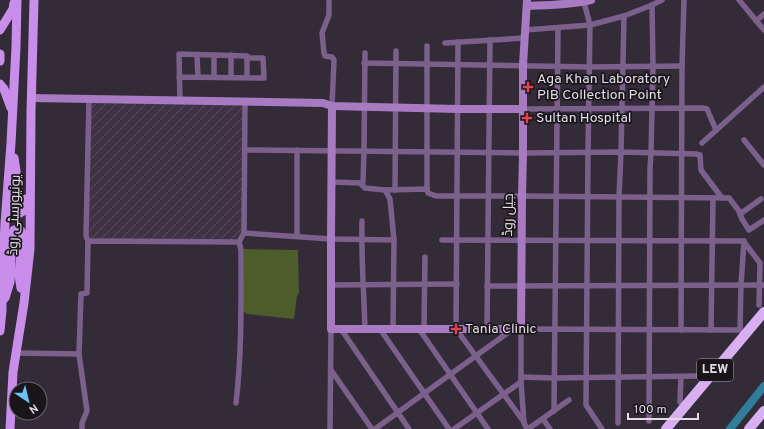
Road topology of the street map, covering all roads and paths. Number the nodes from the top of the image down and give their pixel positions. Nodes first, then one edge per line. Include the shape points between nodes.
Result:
1 (16, 0) edge
2 (34, 0) edge
3 (330, 0) edge
4 (662, 0) edge
5 (684, 0) edge
6 (739, 0) edge
7 (587, 1) edge
8 (560, 2) edge
9 (527, 3) edge
10 (652, 5) junction
11 (764, 14) edge
12 (624, 16) junction
13 (756, 21) junction
14 (590, 25) junction
15 (558, 28) junction
16 (0, 30) edge
17 (764, 30) edge
18 (524, 34) junction
19 (490, 40) junction
20 (458, 42) junction
21 (445, 43) dead end
22 (428, 46) dead end
23 (396, 51) dead end
24 (365, 53) dead end
25 (0, 54) edge
26 (197, 55) junction
27 (214, 55) junction
28 (231, 55) junction
29 (247, 58) junction
30 (0, 61) edge
31 (364, 63) junction
32 (396, 63) junction
33 (427, 64) junction
34 (458, 64) junction
35 (490, 64) junction
36 (523, 65) junction
37 (557, 66) junction
38 (590, 66) junction
39 (623, 66) junction
40 (653, 66) junction
41 (682, 66) junction
42 (179, 77) junction
43 (198, 77) junction
44 (214, 77) junction
45 (231, 77) junction
46 (247, 78) junction
47 (0, 84) edge
48 (764, 87) edge
49 (31, 98) junction
50 (89, 99) junction
51 (180, 101) junction
52 (245, 102) junction
53 (332, 106) junction
54 (365, 107) junction
55 (396, 107) junction
56 (682, 107) junction
57 (427, 108) junction
58 (622, 108) junction
59 (652, 108) junction
60 (458, 109) junction
61 (490, 109) junction
62 (523, 109) junction
63 (557, 109) junction
64 (589, 109) junction
65 (12, 111) junction
66 (716, 130) junction
67 (744, 140) dead end
68 (11, 143) junction
69 (702, 143) dead end
70 (245, 150) junction
71 (297, 150) junction
72 (332, 151) junction
73 (364, 151) junction
74 (395, 152) junction
75 (427, 152) junction
76 (458, 152) junction
77 (556, 152) junction
78 (588, 152) junction
79 (621, 152) junction
80 (489, 153) junction
81 (523, 153) junction
82 (651, 153) junction
83 (682, 153) junction
84 (764, 165) edge
85 (31, 172) junction
86 (332, 182) junction
87 (360, 184) junction
88 (427, 189) junction
89 (385, 190) junction
90 (395, 190) junction
91 (457, 196) junction
92 (489, 196) junction
93 (522, 196) junction
94 (556, 196) junction
95 (588, 196) junction
96 (619, 197) junction
97 (650, 197) junction
98 (682, 198) junction
99 (713, 198) junction
100 (722, 198) junction
101 (761, 199) dead end
102 (3, 211) edge
103 (740, 214) junction
104 (764, 220) edge
105 (362, 221) dead end
106 (244, 233) junction
107 (297, 236) junction
108 (331, 239) junction
109 (362, 239) junction
110 (394, 240) junction
111 (442, 240) dead end
112 (457, 240) junction
113 (488, 240) junction
114 (521, 240) junction
115 (556, 240) junction
116 (587, 240) junction
117 (88, 241) junction
118 (619, 241) junction
119 (650, 241) junction
120 (681, 241) junction
121 (712, 241) junction
122 (744, 241) junction
123 (239, 242) junction
124 (425, 257) dead end
125 (394, 284) junction
126 (425, 284) junction
127 (457, 284) junction
128 (331, 285) junction
129 (364, 285) junction
130 (555, 285) junction
131 (587, 285) junction
132 (619, 285) junction
133 (650, 285) junction
134 (681, 285) junction
135 (711, 285) junction
136 (742, 285) junction
137 (761, 285) edge
138 (487, 286) junction
139 (522, 286) junction
140 (24, 303) junction
141 (762, 308) edge
142 (1, 314) edge
143 (331, 329) junction
144 (341, 329) junction
145 (365, 329) junction
146 (380, 329) junction
147 (394, 329) junction
148 (422, 329) junction
149 (456, 329) junction
150 (487, 329) junction
151 (517, 329) junction
152 (555, 329) junction
153 (587, 330) junction
154 (618, 330) junction
155 (650, 330) junction
156 (680, 330) junction
157 (711, 330) junction
158 (0, 331) edge
159 (16, 353) junction
160 (79, 354) junction
161 (476, 356) junction
162 (330, 370) junction
163 (451, 374) junction
164 (699, 376) dead end
165 (586, 377) junction
166 (618, 377) junction
167 (650, 377) junction
168 (681, 377) junction
169 (554, 378) junction
170 (521, 379) junction
171 (424, 394) junction
172 (503, 394) junction
173 (569, 400) dead end
174 (680, 402) dead end
175 (236, 403) dead end
176 (554, 411) junction
177 (764, 411) edge
178 (398, 412) junction
179 (477, 413) junction
180 (543, 419) junction
181 (649, 421) dead end
182 (524, 423) junction
183 (618, 423) dead end
184 (331, 427) edge
185 (10, 429) edge
186 (82, 429) edge
187 (373, 429) edge
188 (410, 429) edge
189 (448, 429) edge
190 (454, 429) edge
191 (488, 429) edge
192 (528, 429) edge
193 (550, 429) edge
194 (602, 429) edge
195 (666, 429) edge
196 (749, 429) edge

1 - 16 main road
1 - 65 main road, یونیورسٹی روڈ
2 - 49 main road, یونیورسٹی روڈ
3 - 53 street via 322,33 325,56 334,60
4 - 10 street
5 - 41 street
6 - 13 street
7 - 8 street
7 - 14 street
8 - 9 street
9 - 18 street, جیل روڈ
10 - 12 street
10 - 40 street
11 - 13 street
12 - 14 street
12 - 39 street
13 - 17 street
14 - 15 street
14 - 38 street
15 - 18 street
15 - 37 street
18 - 19 street
18 - 36 street, جیل روڈ
19 - 20 street
19 - 35 street
20 - 21 street
20 - 34 street
22 - 33 street
23 - 32 street
24 - 31 street
25 - 30 main road
26 - 27 street
26 - 42 street via 179,54
26 - 43 street
27 - 28 street
27 - 44 street
28 - 29 street
28 - 45 street
29 - 46 street
29 - 46 street via 263,58 264,78
31 - 32 street
31 - 54 street
32 - 33 street
32 - 55 street
33 - 34 street
33 - 57 street
34 - 35 street
34 - 60 street
35 - 36 street
35 - 61 street
36 - 37 street
36 - 62 street, جیل روڈ
37 - 38 street
37 - 63 street
38 - 39 street
38 - 64 street
39 - 40 street
39 - 58 street
40 - 41 street
40 - 59 street
41 - 56 street
42 - 43 street
42 - 51 street
43 - 44 street
44 - 45 street
45 - 46 street
47 - 65 main road
48 - 66 street
49 - 50 street
49 - 85 main road, یونیورسٹی روڈ
50 - 51 street
50 - 117 street via 86,236
51 - 52 street
52 - 53 street via 323,103
52 - 70 street
53 - 54 street
53 - 72 street
54 - 55 street
54 - 73 street
55 - 57 street
55 - 74 street
56 - 59 street
56 - 66 street via 706,108
56 - 83 street
57 - 60 street
57 - 75 street
58 - 59 street
58 - 64 street
58 - 79 street
59 - 82 street
60 - 61 street
60 - 76 street
61 - 62 street
61 - 80 street
62 - 63 street
62 - 81 street, جیل روڈ
63 - 64 street
63 - 77 street
64 - 78 street
65 - 68 main road, یونیورسٹی روڈ
66 - 69 street
67 - 84 street
68 - 85 main road via 16,171 15,206 16,211 20,213 26,208 26,189
68 - 102 main road, یونیورسٹی روڈ
70 - 71 street
70 - 106 street
71 - 72 street
71 - 107 street
72 - 73 street
72 - 86 street
73 - 74 street
73 - 87 street via 363,182
74 - 75 street
74 - 90 street
75 - 76 street
75 - 88 street
76 - 80 street
76 - 91 street
77 - 78 street
77 - 81 street
77 - 94 street
78 - 79 street
78 - 95 street
79 - 82 street
79 - 96 street
80 - 81 street
80 - 92 street
81 - 93 street, جیل روڈ
82 - 83 street
82 - 97 street
83 - 98 street
83 - 100 street via 700,155 701,170
85 - 140 main road, یونیورسٹی روڈ via 30,249
86 - 87 street
86 - 108 street
87 - 89 street via 365,188
88 - 90 street
88 - 91 street via 428,193 436,196
89 - 90 street
89 - 110 street via 390,199
91 - 92 street
91 - 112 street
92 - 93 street
92 - 113 street
93 - 94 street
93 - 114 street, جیل روڈ
94 - 95 street
94 - 115 street
95 - 96 street
95 - 116 street
96 - 97 street
96 - 118 street
97 - 98 street
97 - 119 street
98 - 99 street
98 - 120 street
99 - 100 street
99 - 121 street
100 - 103 street via 729,198
101 - 103 street
102 - 142 main road, یونیورسٹی روڈ
103 - 104 street via 750,230
105 - 109 street
106 - 107 street
106 - 123 street
107 - 108 street
108 - 109 street
108 - 128 street
109 - 110 street
109 - 129 street
110 - 125 street
111 - 112 street
112 - 113 street
112 - 127 street
113 - 114 street
113 - 138 street
114 - 115 street
114 - 139 street, جیل روڈ
115 - 116 street
115 - 130 street
116 - 118 street
116 - 131 street
117 - 123 street
117 - 160 street via 87,293 81,294
118 - 119 street
118 - 132 street
119 - 120 street
119 - 133 street
120 - 121 street
120 - 134 street
121 - 122 street
121 - 135 street
122 - 136 street
122 - 137 street via 760,263
123 - 175 street via 240,340
124 - 126 street
125 - 126 street
125 - 129 street
125 - 147 street
126 - 127 street
126 - 148 street
127 - 149 street
128 - 129 street
128 - 143 street
129 - 145 street
130 - 131 street
130 - 139 street
130 - 152 street
131 - 132 street
131 - 153 street
132 - 133 street
132 - 154 street
133 - 134 street
133 - 155 street
134 - 135 street
134 - 156 street
135 - 136 street
135 - 157 street
136 - 137 street
136 - 157 street via 740,330
137 - 141 street
138 - 139 street
138 - 150 street
139 - 151 street, جیل روڈ
140 - 142 main road via 20,275 23,234 18,229 12,234 10,282
140 - 159 main road, یونیورسٹی روڈ
141 - 195 highway, LEW
142 - 158 main road, یونیورسٹی روڈ
143 - 144 street
143 - 162 street
144 - 145 street
144 - 178 street
145 - 146 street
146 - 147 street
146 - 171 street
147 - 148 street
148 - 149 street
148 - 163 street
149 - 150 street
149 - 161 street
150 - 151 street
151 - 152 street
151 - 161 street
151 - 170 street, جیل روڈ
152 - 153 street
152 - 169 street
153 - 154 street
153 - 165 street
154 - 155 street
154 - 166 street
155 - 156 street
155 - 167 street
156 - 157 street
159 - 160 street
159 - 185 main road, یونیورسٹی روڈ
160 - 186 street via 87,411
161 - 163 street
161 - 172 street
162 - 184 street
162 - 187 street
163 - 171 street
163 - 179 street
164 - 168 street
165 - 166 street
165 - 169 street
165 - 194 street via 586,405
166 - 167 street
166 - 183 street
167 - 168 street
167 - 181 street
168 - 174 street
169 - 170 street
169 - 176 street
170 - 172 street
170 - 182 street, جیل روڈ
171 - 178 street
171 - 189 street
172 - 179 street
172 - 182 street
173 - 176 street
176 - 180 street
177 - 196 highway
178 - 187 street
178 - 188 street
179 - 190 street
179 - 191 street
180 - 192 street
180 - 193 street
182 - 192 street, جیل روڈ

